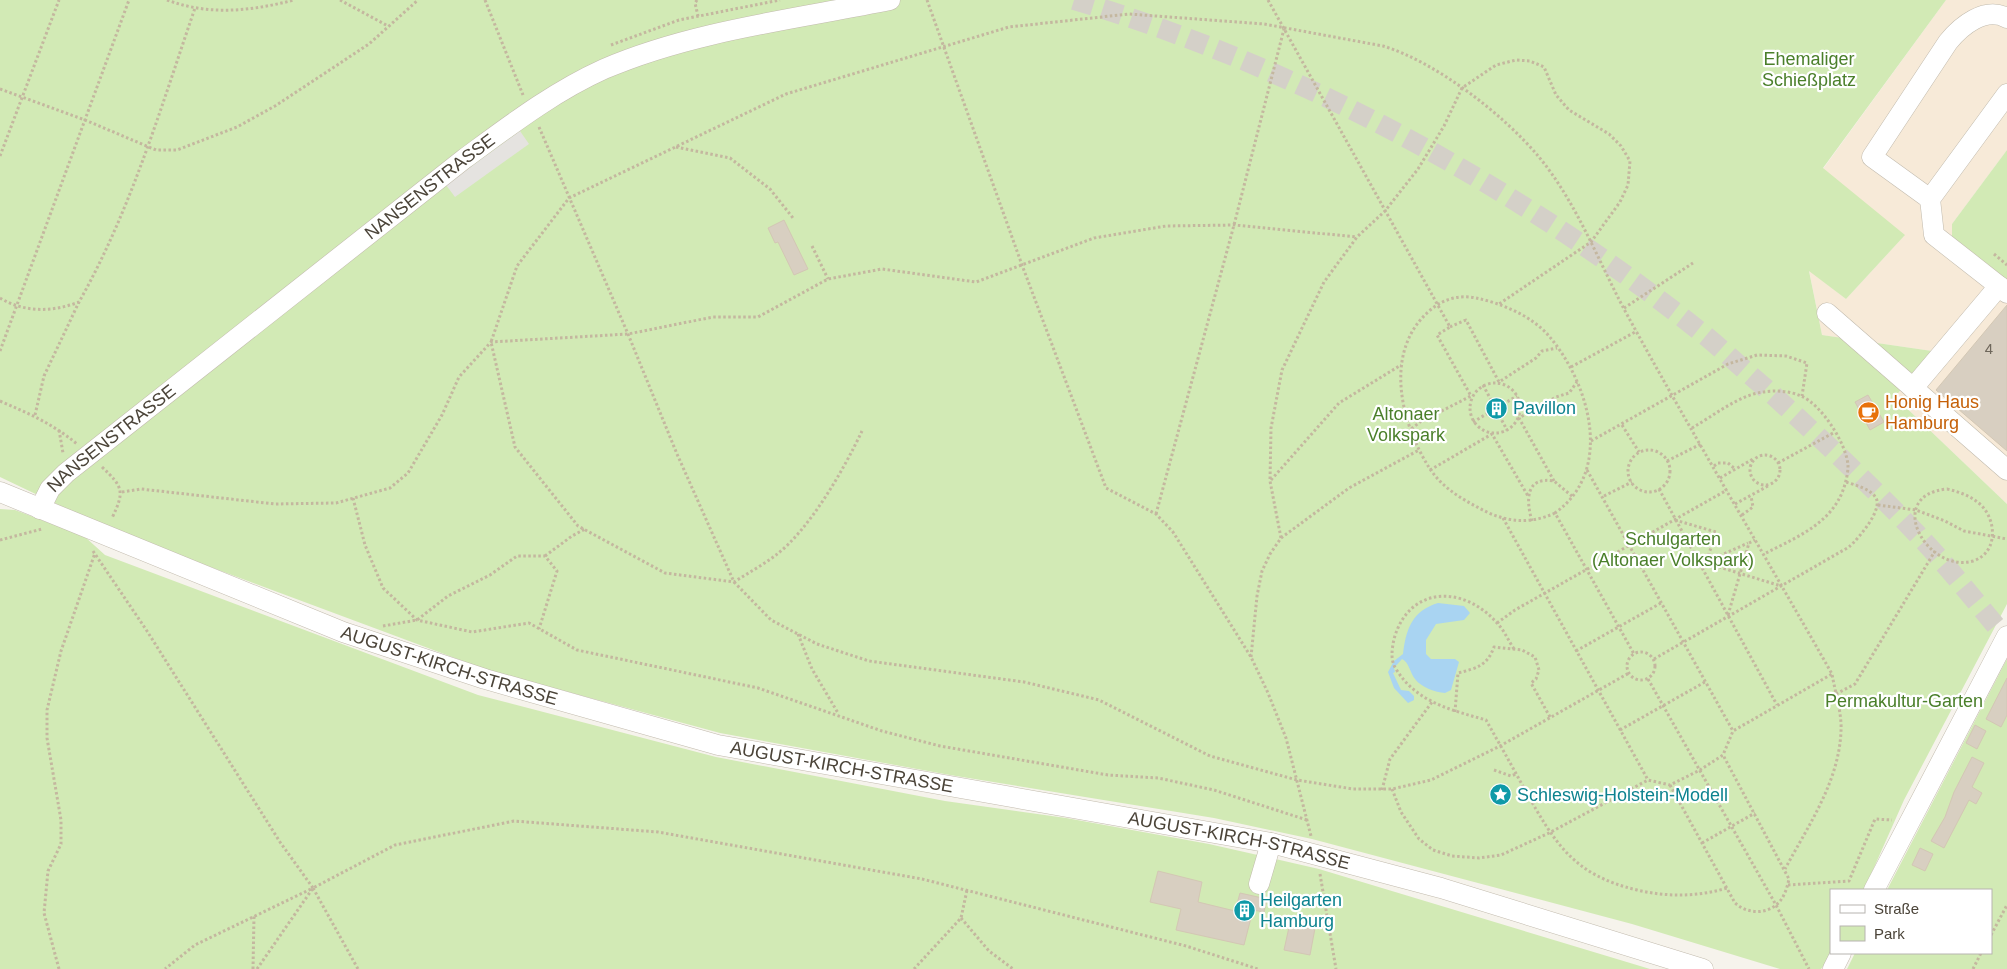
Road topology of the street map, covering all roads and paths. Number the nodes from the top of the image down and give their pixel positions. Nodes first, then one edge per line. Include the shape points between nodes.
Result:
1 (60, 0) edge
2 (129, 0) edge
3 (167, 0) edge
4 (294, 0) edge
5 (340, 0) edge
6 (418, 0) edge
7 (485, 0) edge
8 (697, 0) edge
9 (890, 0) edge
10 (927, 0) edge
11 (1268, 0) edge
12 (195, 8) junction
13 (698, 16) dead end
14 (2007, 18) edge
15 (388, 26) junction
16 (1284, 28) junction
17 (944, 47) junction
18 (1462, 88) junction
19 (0, 89) edge
20 (2007, 94) edge
21 (21, 96) junction
22 (531, 109) junction
23 (85, 120) junction
24 (147, 146) junction
25 (676, 147) junction
26 (0, 156) edge
27 (569, 198) junction
28 (1930, 199) junction
29 (1385, 211) junction
30 (793, 218) dead end
31 (1234, 225) junction
32 (1357, 237) junction
33 (1591, 242) junction
34 (812, 246) dead end
35 (1994, 254) dead end
36 (1693, 263) dead end
37 (1022, 265) junction
38 (2007, 265) edge
39 (828, 279) junction
40 (2003, 289) edge
41 (0, 298) edge
42 (79, 302) junction
43 (1437, 304) junction
44 (1499, 304) junction
45 (17, 306) junction
46 (1624, 308) junction
47 (1827, 313) dead end
48 (1450, 327) junction
49 (1637, 331) junction
50 (628, 334) junction
51 (490, 342) junction
52 (1557, 348) junction
53 (0, 351) edge
54 (1402, 364) junction
55 (1570, 367) junction
56 (1499, 382) junction
57 (1577, 382) junction
58 (1483, 385) junction
59 (1913, 388) junction
60 (1471, 396) junction
61 (1517, 396) junction
62 (1674, 396) junction
63 (1802, 396) junction
64 (0, 401) edge
65 (1496, 408) junction
66 (35, 415) junction
67 (1519, 418) junction
68 (1473, 422) junction
69 (1622, 425) junction
70 (1692, 428) junction
71 (59, 429) junction
72 (1411, 429) junction
73 (1507, 430) junction
74 (862, 431) dead end
75 (1835, 432) junction
76 (1492, 434) junction
77 (1591, 441) junction
78 (1701, 444) junction
79 (78, 445) dead end
80 (1419, 450) junction
81 (1639, 452) junction
82 (63, 458) dead end
83 (1756, 458) junction
84 (1667, 460) junction
85 (1778, 463) junction
86 (101, 466) dead end
87 (1714, 466) junction
88 (1587, 469) junction
89 (1735, 469) junction
90 (1430, 470) junction
91 (2007, 470) edge
92 (1720, 478) junction
93 (1270, 481) junction
94 (1554, 481) junction
95 (1632, 482) junction
96 (1846, 482) junction
97 (1771, 484) junction
98 (1659, 489) junction
99 (1728, 490) junction
100 (0, 492) edge
101 (122, 492) junction
102 (1528, 496) junction
103 (1604, 496) junction
104 (1750, 496) junction
105 (1573, 497) junction
106 (353, 498) junction
107 (1735, 504) junction
108 (1878, 505) junction
109 (40, 509) junction
110 (1916, 510) junction
111 (1156, 514) junction
112 (1555, 514) junction
113 (1742, 515) junction
114 (1503, 518) junction
115 (1674, 520) junction
116 (1532, 521) junction
117 (585, 529) junction
118 (48, 530) dead end
119 (1993, 536) junction
120 (1281, 538) junction
121 (2007, 539) edge
122 (0, 540) edge
123 (1755, 540) junction
124 (1749, 543) junction
125 (99, 544) junction
126 (1629, 546) junction
127 (88, 547) dead end
128 (1934, 551) junction
129 (1764, 554) junction
130 (545, 556) junction
131 (1706, 562) junction
132 (1700, 566) junction
133 (1587, 570) junction
134 (1740, 574) junction
135 (734, 582) junction
136 (1782, 586) junction
137 (1544, 594) junction
138 (1661, 603) junction
139 (1728, 616) junction
140 (417, 620) junction
141 (1497, 623) junction
142 (380, 626) dead end
143 (1619, 627) junction
144 (539, 629) junction
145 (798, 634) junction
146 (2007, 636) edge
147 (1683, 642) junction
148 (1514, 649) junction
149 (1576, 651) junction
150 (1634, 654) junction
151 (1251, 657) junction
152 (1654, 659) junction
153 (1629, 673) junction
154 (1832, 674) junction
155 (1648, 679) junction
156 (1705, 682) junction
157 (1598, 691) junction
158 (1836, 694) junction
159 (1432, 702) junction
160 (1777, 705) junction
161 (1663, 706) junction
162 (1455, 712) junction
163 (838, 714) junction
164 (1550, 717) junction
165 (1620, 730) junction
166 (1733, 731) junction
167 (1500, 746) junction
168 (1723, 755) junction
169 (1494, 770) dead end
170 (1700, 770) junction
171 (1516, 774) junction
172 (1297, 780) junction
173 (1648, 780) junction
174 (1670, 785) junction
175 (1392, 789) junction
176 (1382, 790) junction
177 (1755, 813) junction
178 (1307, 820) dead end
179 (1899, 820) dead end
180 (1732, 826) junction
181 (1549, 833) junction
182 (1272, 843) junction
183 (1702, 843) junction
184 (1785, 869) junction
185 (1260, 884) dead end
186 (1788, 885) junction
187 (313, 888) junction
188 (1727, 888) junction
189 (1875, 889) edge
190 (967, 890) junction
191 (1776, 905) junction
192 (2007, 905) edge
193 (254, 915) junction
194 (961, 918) junction
195 (1992, 933) edge
196 (1840, 954) edge
197 (1981, 954) edge
198 (60, 969) edge
199 (165, 969) edge
200 (255, 969) edge
201 (358, 969) edge
202 (914, 969) edge
203 (1013, 969) edge
204 (1258, 969) edge
205 (1703, 969) edge
206 (1809, 969) edge
207 (1833, 969) edge
208 (1973, 969) edge

1 - 21 path
2 - 23 path
3 - 12 path
4 - 12 path via 246,10
5 - 15 path
6 - 15 path
7 - 22 path
8 - 13 path
9 - 22 street, NANSENSTRASSE via 688,40 604,70
10 - 17 path
11 - 16 path
12 - 24 path
14 - 28 street via 1990,15 1961,26 1872,157
15 - 24 path via 369,44 332,69 237,127 177,150 156,150
16 - 17 path via 1129,14 1009,27
16 - 18 path via 1401,52 1425,63
16 - 29 path
16 - 31 path
17 - 25 path via 786,94
17 - 37 path
18 - 29 path via 1418,169
18 - 33 path via 1505,122 1539,157
18 - 33 path via 1496,66 1516,60 1530,61 1544,67 1556,95 1569,110 1609,134 1621,146 1630,161 1628,185 1620,202
19 - 21 path
20 - 28 street
21 - 23 path
21 - 26 path
22 - 27 path
22 - 109 street, NANSENSTRASSE via 66,473 50,489
23 - 24 path
23 - 45 path
24 - 42 path via 103,259
25 - 27 path
25 - 30 path via 730,158 770,189
27 - 50 path
27 - 51 path via 517,266
28 - 40 street via 1934,235
29 - 32 path
29 - 43 path
31 - 32 path
31 - 37 path via 1166,226 1094,238
31 - 111 path
32 - 93 path via 1324,282 1282,370 1271,428
33 - 44 path
33 - 46 path
34 - 39 path
35 - 38 path
36 - 46 path
37 - 39 path via 976,282 882,269
37 - 111 path via 1106,488
39 - 50 path via 758,317 713,317
40 - 59 street
41 - 45 path
42 - 45 path via 43,310
42 - 66 path via 44,376
43 - 44 path via 1471,297
43 - 48 path
43 - 54 path via 1411,334
44 - 52 path via 1533,322
45 - 53 path
46 - 49 path
47 - 59 street
48 - 56 path via 1466,320
48 - 60 path via 1437,335
49 - 55 path
49 - 62 path
50 - 51 path
50 - 135 path
51 - 106 path via 459,376 442,415 408,473 390,488
51 - 117 path via 515,447 578,526
52 - 55 path
52 - 56 path via 1542,351
54 - 72 path via 1402,393
54 - 93 path via 1339,403
55 - 57 path
56 - 58 path
56 - 61 path
57 - 67 path via 1569,393
57 - 77 path via 1585,400
58 - 60 path
58 - 65 path
59 - 91 street
60 - 68 path
60 - 72 path
61 - 65 path
61 - 67 path
62 - 63 path via 1728,364 1757,355 1786,356 1807,363
62 - 69 path
62 - 70 path
63 - 70 path via 1778,391 1761,392
63 - 75 path via 1819,409
64 - 66 path
65 - 68 path
65 - 73 path
66 - 71 path
67 - 73 path
67 - 94 path
68 - 76 path
69 - 77 path
69 - 81 path
70 - 78 path
71 - 79 path
71 - 82 path
72 - 80 path
73 - 76 path
74 - 135 path via 813,515 778,554
75 - 85 path
75 - 96 path via 1846,452
76 - 90 path
76 - 102 path
77 - 88 path
78 - 84 path
78 - 87 path
80 - 90 path
80 - 120 path via 1348,488
81 - 84 path via 1656,451
81 - 95 path via 1629,467
83 - 85 path via 1769,455
83 - 89 path
83 - 97 path via 1750,466 1751,477 1758,484
84 - 98 path via 1670,474
85 - 97 path via 1779,477
86 - 101 path via 118,482
87 - 89 path via 1728,463
87 - 92 path
88 - 103 path
88 - 105 path
89 - 92 path
90 - 114 path via 1463,500
92 - 99 path
93 - 120 path
94 - 102 path via 1538,483
94 - 105 path
95 - 98 path via 1642,490
95 - 103 path
96 - 108 path via 1871,492
96 - 129 path via 1828,515 1812,528
97 - 104 path
98 - 115 path
99 - 107 path
99 - 115 path
100 - 109 street, AUGUST-KIRCH-STRASSE
101 - 106 path via 141,489 275,504 336,503
101 - 125 path
102 - 116 path
103 - 126 path
104 - 107 path
104 - 113 path via 1753,507
105 - 112 path
106 - 140 path via 365,545 383,588
107 - 113 path
108 - 110 path
108 - 136 path via 1868,525 1849,547
109 - 125 street, AUGUST-KIRCH-STRASSE
110 - 119 path via 1964,531
110 - 119 path via 1928,493 1937,490 1968,495 1984,509 1991,522
110 - 128 path via 1914,516 1919,534
111 - 151 path via 1173,532
112 - 116 path
112 - 133 path
113 - 123 path
114 - 116 path
114 - 137 path
115 - 126 path
115 - 131 path via 1716,532
115 - 132 path
117 - 130 path
117 - 135 path via 665,573
118 - 122 path
119 - 121 path
119 - 128 path via 1991,547 1981,558 1970,562 1956,561
120 - 151 path via 1262,571
123 - 124 path
123 - 129 path
124 - 131 path
124 - 134 path
125 - 127 path
125 - 182 street, AUGUST-KIRCH-STRASSE via 484,679 718,745
125 - 187 path via 275,834
125 - 198 path via 61,651 47,710 61,844 48,871 44,913
126 - 133 path
126 - 138 path
128 - 158 path via 1856,684
129 - 136 path
130 - 140 path via 517,556 490,575 448,596
130 - 144 path via 557,571
131 - 132 path
131 - 134 path
132 - 139 path
133 - 137 path
133 - 143 path
134 - 136 path
134 - 139 path
135 - 145 path via 771,620
136 - 139 path
136 - 154 path
137 - 141 path
137 - 149 path
138 - 143 path
138 - 147 path
139 - 147 path
139 - 160 path
140 - 142 path
140 - 144 path via 472,632 529,624
141 - 148 path
141 - 159 path via 1466,600 1443,596 1430,597 1416,604 1402,621 1392,650 1393,663 1418,694
143 - 149 path
143 - 150 path
144 - 163 path via 577,650 758,688
145 - 163 path via 812,669
145 - 172 path via 817,644 869,660 1024,682 1099,700 1210,756
146 - 189 street
147 - 152 path
147 - 156 path
148 - 162 path via 1494,647 1481,668 1458,673
148 - 164 path via 1528,651 1537,659 1539,670 1531,683
149 - 157 path
150 - 152 path via 1645,653
150 - 153 path via 1628,663
151 - 172 path via 1286,738
152 - 155 path via 1655,670
153 - 155 path via 1638,680
153 - 157 path
154 - 158 path
154 - 160 path
155 - 161 path
156 - 161 path
156 - 166 path
157 - 164 path
157 - 165 path
158 - 184 path via 1841,730 1830,783
159 - 162 path
159 - 176 path via 1390,759
160 - 166 path
161 - 165 path
161 - 170 path
162 - 167 path via 1486,720
163 - 178 path via 882,731 940,746 1108,775 1158,778 1214,790
164 - 167 path
165 - 173 path
166 - 168 path
167 - 171 path
167 - 175 path via 1431,780
168 - 170 path
168 - 177 path
169 - 171 path via 1511,776
170 - 174 path
170 - 180 path
171 - 181 path
172 - 176 path via 1334,787
173 - 174 path
173 - 181 path
174 - 183 path
175 - 176 path
175 - 181 path via 1401,812 1419,839 1433,850 1452,856 1479,858 1501,855
177 - 180 path
177 - 184 path
179 - 186 path via 1875,819 1850,881
180 - 183 path
180 - 191 path
181 - 188 path via 1578,864 1617,886 1667,895 1710,893
182 - 185 street
182 - 205 street, AUGUST-KIRCH-STRASSE via 1441,888
183 - 188 path
184 - 186 path
186 - 191 path
187 - 190 path via 395,845 514,821 658,832 835,862
187 - 193 path
187 - 200 path
187 - 201 path
188 - 191 path via 1742,910 1756,912
190 - 194 path
190 - 204 path via 1186,946
191 - 206 path
192 - 195 path
193 - 199 path via 195,945
193 - 200 path
194 - 202 path
194 - 203 path via 989,951
196 - 207 street
197 - 208 path

